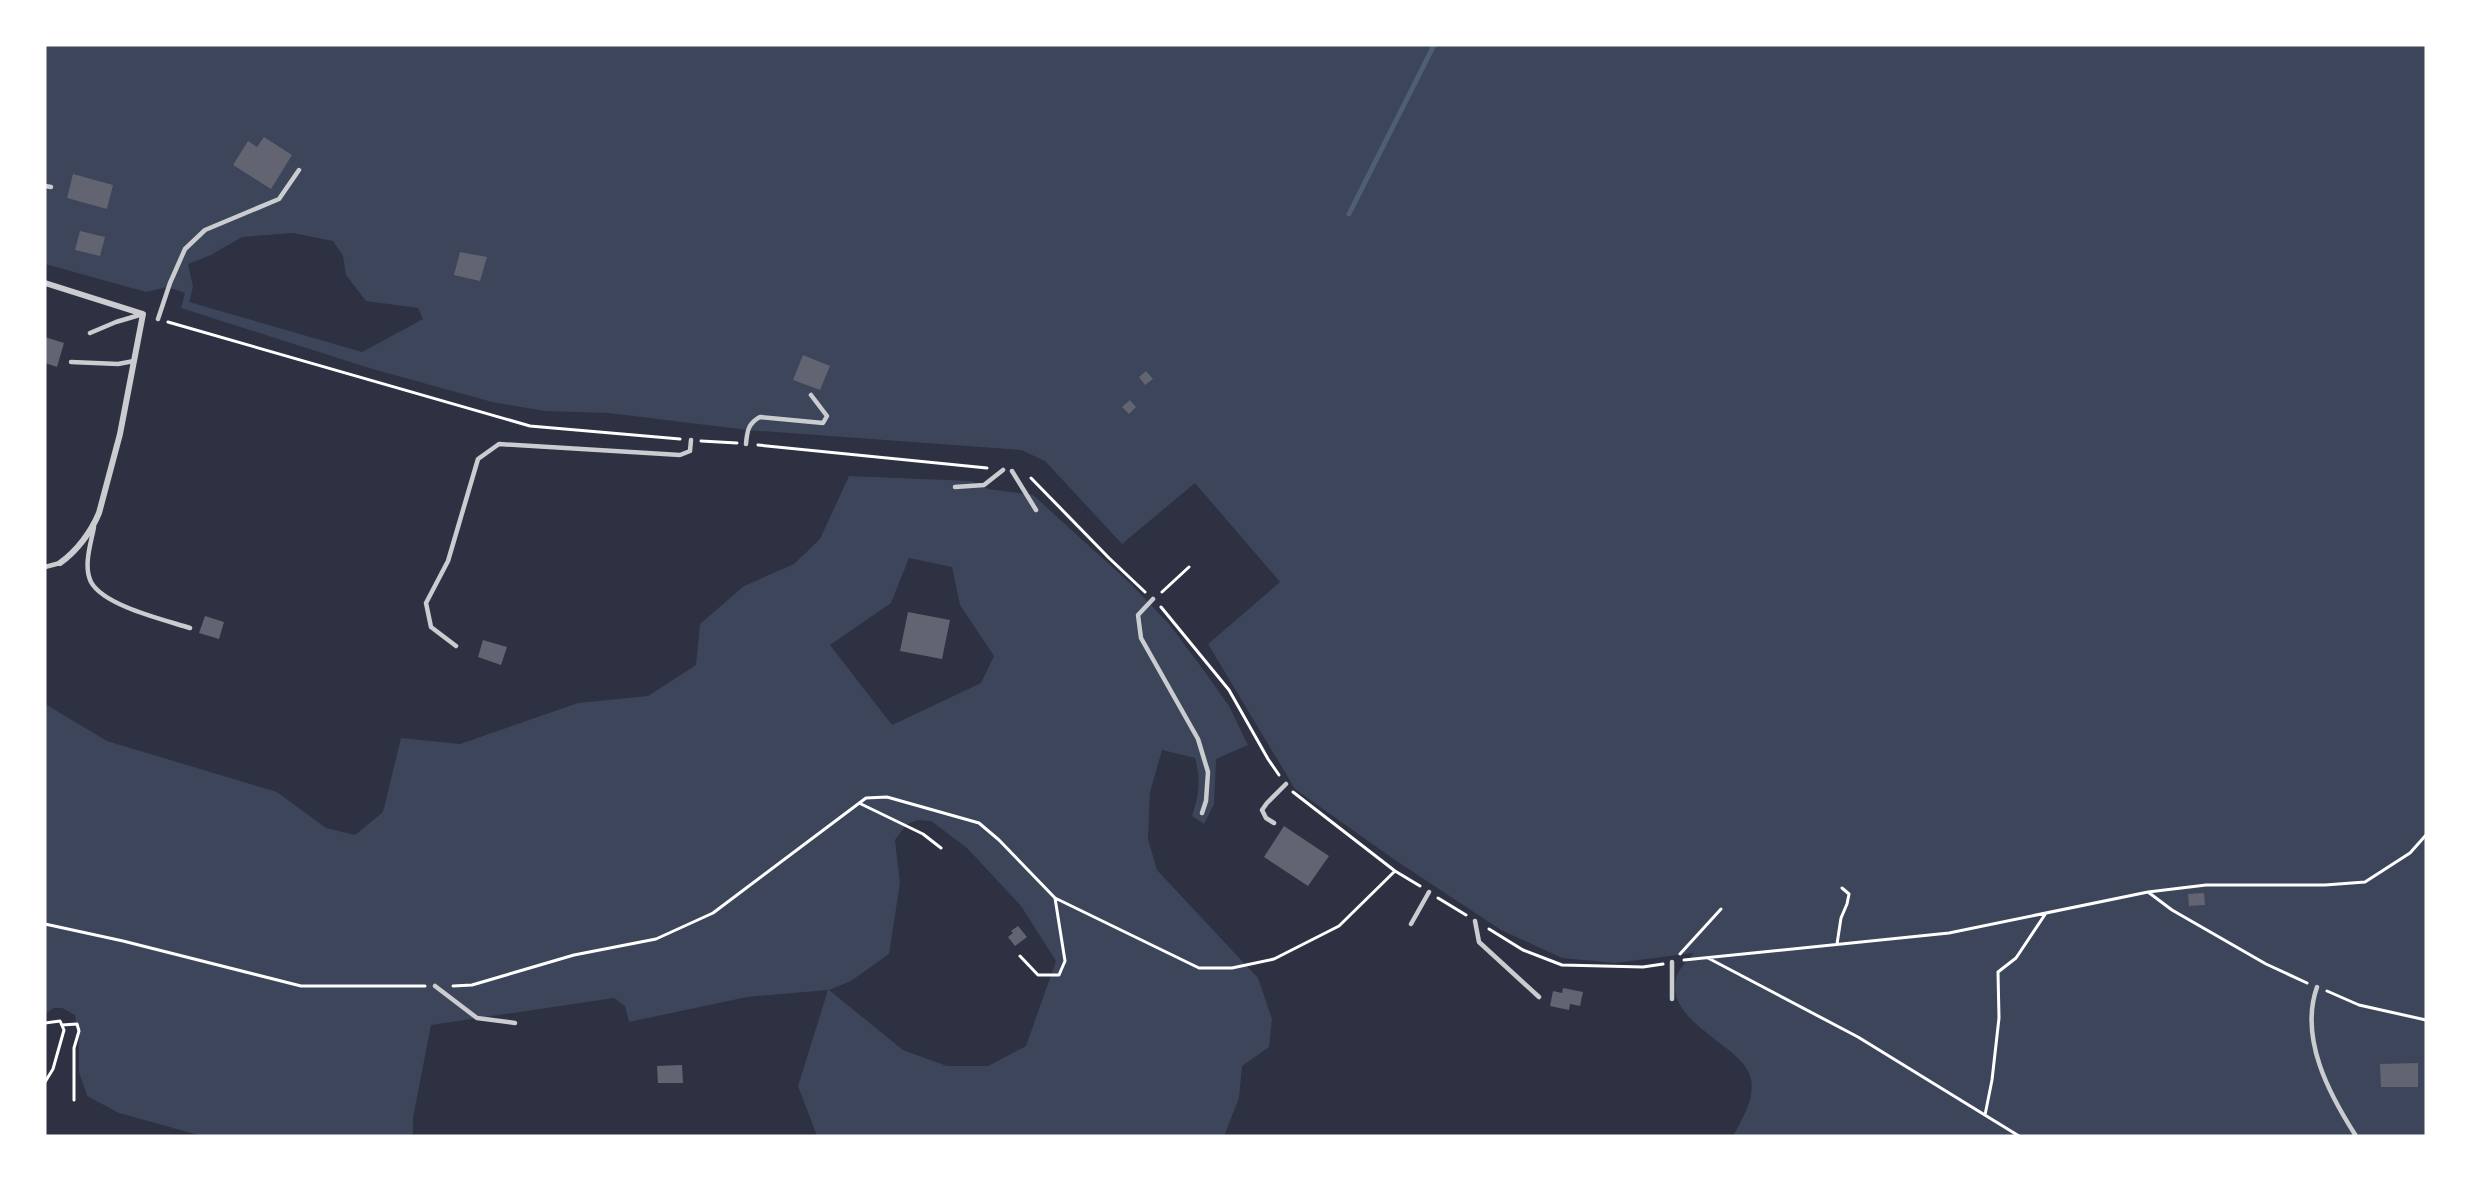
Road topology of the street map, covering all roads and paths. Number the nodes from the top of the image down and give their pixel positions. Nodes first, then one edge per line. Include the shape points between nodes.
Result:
1 (300, 170) dead end
2 (45, 283) edge
3 (143, 314) junction
4 (158, 319) dead end
5 (90, 333) dead end
6 (134, 361) junction
7 (71, 362) dead end
8 (811, 395) dead end
9 (691, 440) dead end
10 (746, 444) dead end
11 (1003, 470) dead end
12 (1012, 471) dead end
13 (955, 487) dead end
14 (1036, 510) dead end
15 (94, 525) junction
16 (60, 563) joint
17 (45, 567) edge
18 (1189, 567) dead end
19 (1153, 599) joint
20 (190, 628) dead end
21 (456, 646) dead end
22 (1286, 784) dead end
23 (860, 803) junction
24 (1202, 813) dead end
25 (1274, 823) dead end
26 (2426, 835) edge
27 (941, 848) dead end
28 (1395, 871) dead end
29 (1842, 888) dead end
30 (1430, 892) dead end
31 (1055, 898) junction
32 (1721, 909) dead end
33 (2047, 912) dead end
34 (1476, 921) dead end
35 (45, 924) edge
36 (1411, 924) dead end
37 (1837, 945) dead end
38 (1020, 956) dead end
39 (1707, 957) dead end
40 (1672, 962) joint
41 (435, 986) junction
42 (2317, 987) junction
43 (1539, 997) dead end
44 (1672, 999) dead end
45 (2426, 1020) edge
46 (45, 1023) edge
47 (515, 1023) dead end
48 (62, 1025) junction
49 (45, 1082) edge
50 (74, 1100) dead end
51 (1985, 1115) junction
52 (2019, 1136) edge
53 (2356, 1136) edge

1 - 4 lane via 279,199 205,230 185,249
2 - 3 street
3 - 5 lane
3 - 6 street
6 - 7 lane
6 - 15 street via 120,434
8 - 10 lane via 827,416 823,423 760,417 747,430
9 - 21 lane via 690,451 680,455 499,444 478,459 448,561 426,603 430,627
11 - 13 lane via 984,485
12 - 14 lane
15 - 16 street
15 - 20 lane via 88,561 91,582 105,596
16 - 17 lane
18 - 19 path
19 - 24 lane via 1138,615 1141,638 1198,740 1208,772
22 - 25 lane via 1262,810
23 - 27 path via 923,834
23 - 31 path via 866,798 887,797 979,823
23 - 41 path via 713,914 656,939 574,955 472,985
26 - 42 path via 2410,854 2365,882 2206,885 2148,892 2266,964
28 - 31 path via 1339,927 1274,959 1232,968 1199,968
29 - 37 path via 1849,894 1840,918
30 - 36 lane
31 - 38 path via 1065,961 1059,975 1038,975
32 - 40 path
33 - 51 path via 2016,958 1998,972 2000,1018
34 - 43 lane via 1479,942
35 - 41 path via 302,986
39 - 51 path via 1858,1037
40 - 44 lane
41 - 47 lane via 477,1018
42 - 45 path via 2359,1005
42 - 53 lane via 2310,1010 2314,1044 2326,1086
46 - 48 path via 60,1021
48 - 49 path via 62,1041
48 - 50 path via 77,1024 79,1030 74,1048
51 - 52 path

